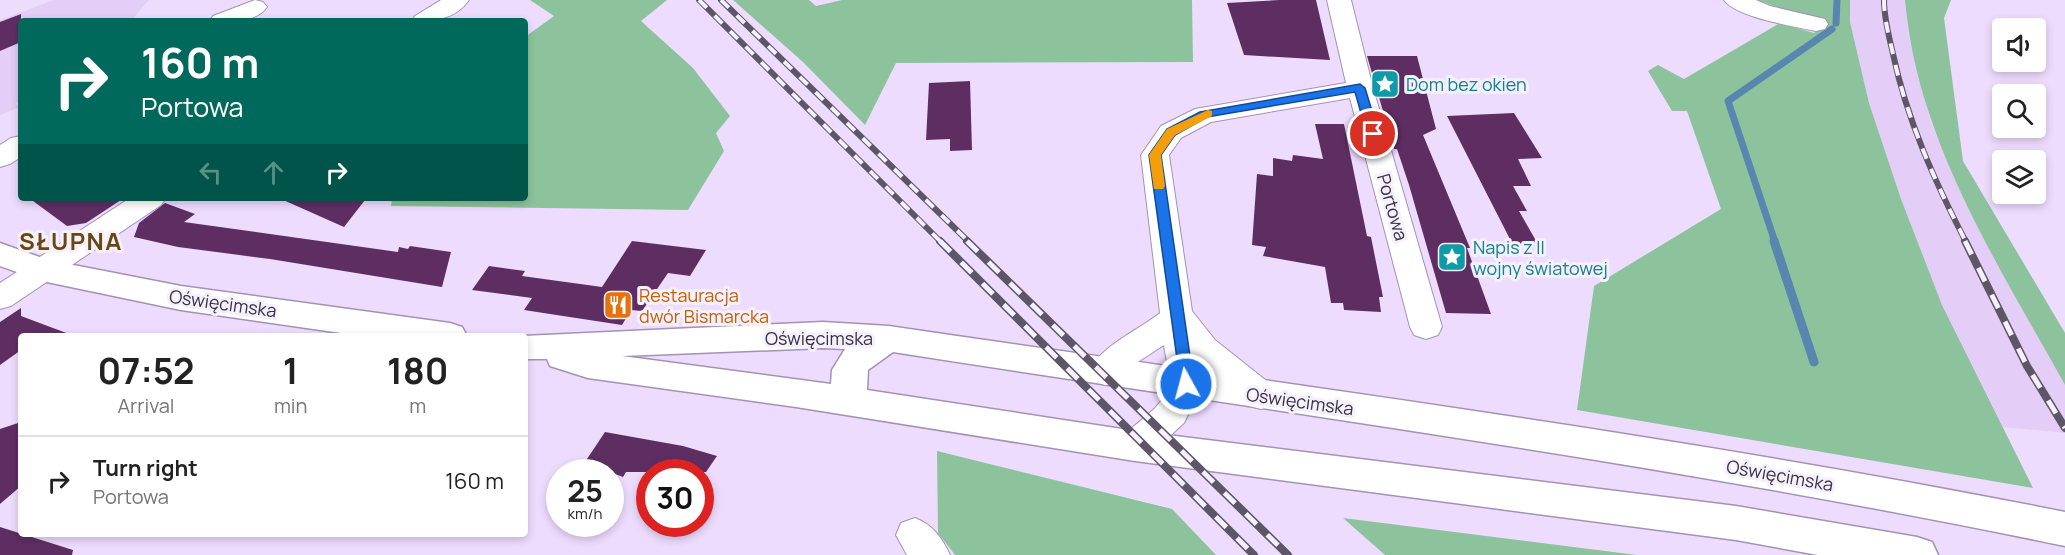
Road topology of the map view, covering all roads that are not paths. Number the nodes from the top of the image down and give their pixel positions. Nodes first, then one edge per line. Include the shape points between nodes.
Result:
1 (457, 0) edge
2 (1340, 0) edge
3 (1736, 0) edge
4 (255, 7) dead end
5 (229, 18) edge
6 (429, 18) edge
7 (1816, 24) dead end
8 (1360, 88) junction
9 (18, 146) edge
10 (0, 158) edge
11 (146, 201) edge
12 (0, 254) edge
13 (42, 270) junction
14 (0, 298) edge
15 (1178, 316) junction
16 (1426, 327) dead end
17 (429, 333) edge
18 (889, 339) junction
19 (528, 347) edge
20 (528, 347) edge
21 (1106, 372) junction
22 (1186, 384) junction
23 (1261, 396) junction
24 (852, 402) junction
25 (1135, 446) junction
26 (2065, 529) edge
27 (1917, 555) edge

1 - 6 street
2 - 8 street, Portowa
3 - 7 street via 1762,11
4 - 5 street
8 - 15 street via 1204,114 1171,132 1155,155
8 - 16 street, Portowa
9 - 10 street
11 - 13 street
12 - 13 main road, Oświęcimska
13 - 14 street
13 - 17 main road, Oświęcimska via 181,298
15 - 21 street via 1115,360
15 - 22 street
15 - 23 street via 1203,350
18 - 19 main road, Oświęcimska via 823,336
18 - 21 main road, Oświęcimska
18 - 24 main road via 868,349 850,365 847,386
20 - 24 main road, Oświęcimska via 588,364
21 - 22 main road, Oświęcimska
22 - 23 main road, Oświęcimska
22 - 25 street via 1171,413
23 - 26 main road, Oświęcimska via 1726,465
24 - 25 main road, Oświęcimska
25 - 27 main road, Oświęcimska via 1736,523

